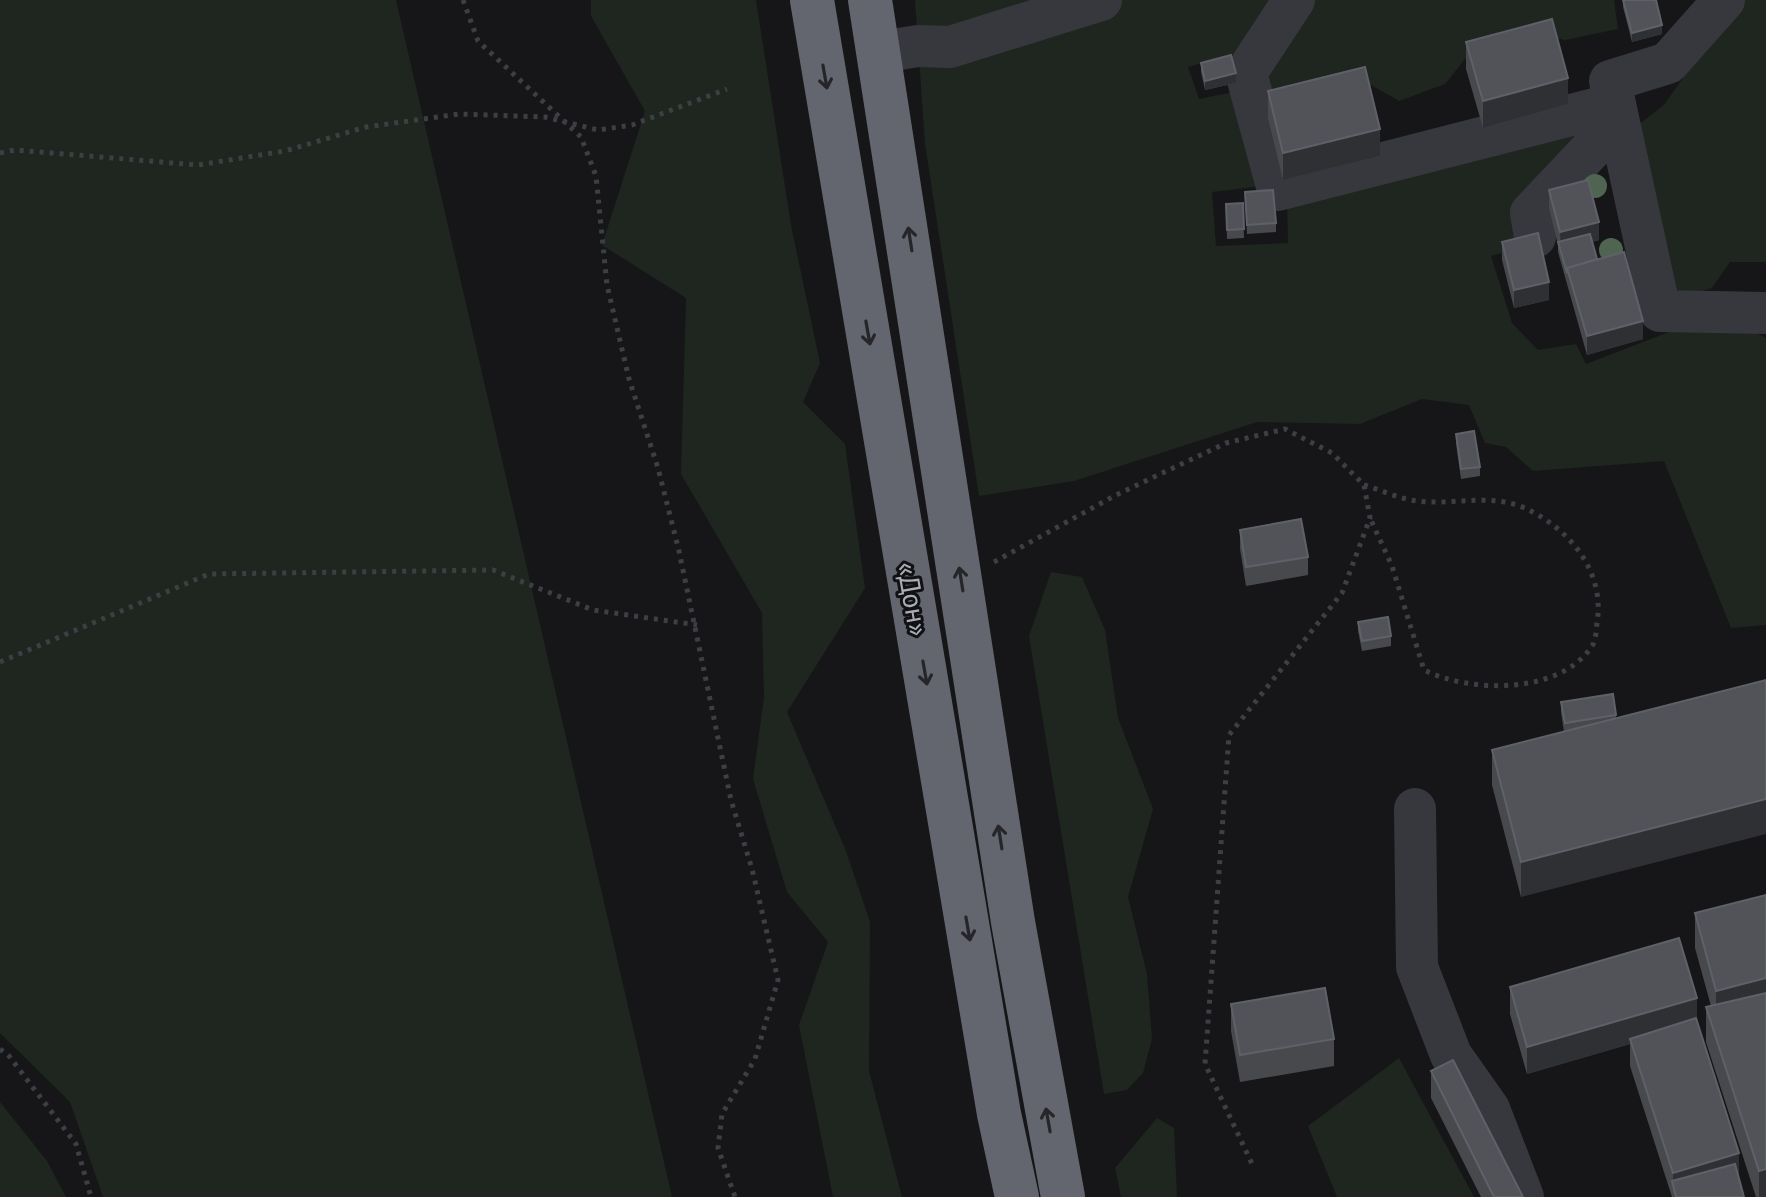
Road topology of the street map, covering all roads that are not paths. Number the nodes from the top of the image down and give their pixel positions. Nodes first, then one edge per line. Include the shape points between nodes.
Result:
1 (812, 0) edge
2 (870, 0) edge
3 (1101, 0) edge
4 (1294, 0) edge
5 (1724, 0) edge
6 (881, 52) junction
7 (1616, 112) junction
8 (1535, 237) edge
9 (1766, 313) edge
10 (1415, 809) dead end
11 (1017, 1197) edge
12 (1063, 1197) edge
13 (1523, 1197) edge

1 -> 11 highway, «Дон»
2 - 6 highway, «Дон»
3 - 6 lane via 950,47
4 - 7 lane via 1246,73 1278,190
5 - 7 lane via 1668,63 1610,81
12 -> 6 highway, «Дон» via 1013,922
7 - 8 lane via 1531,213
7 - 9 lane via 1660,311
10 - 13 lane via 1417,967 1451,1055 1489,1109

